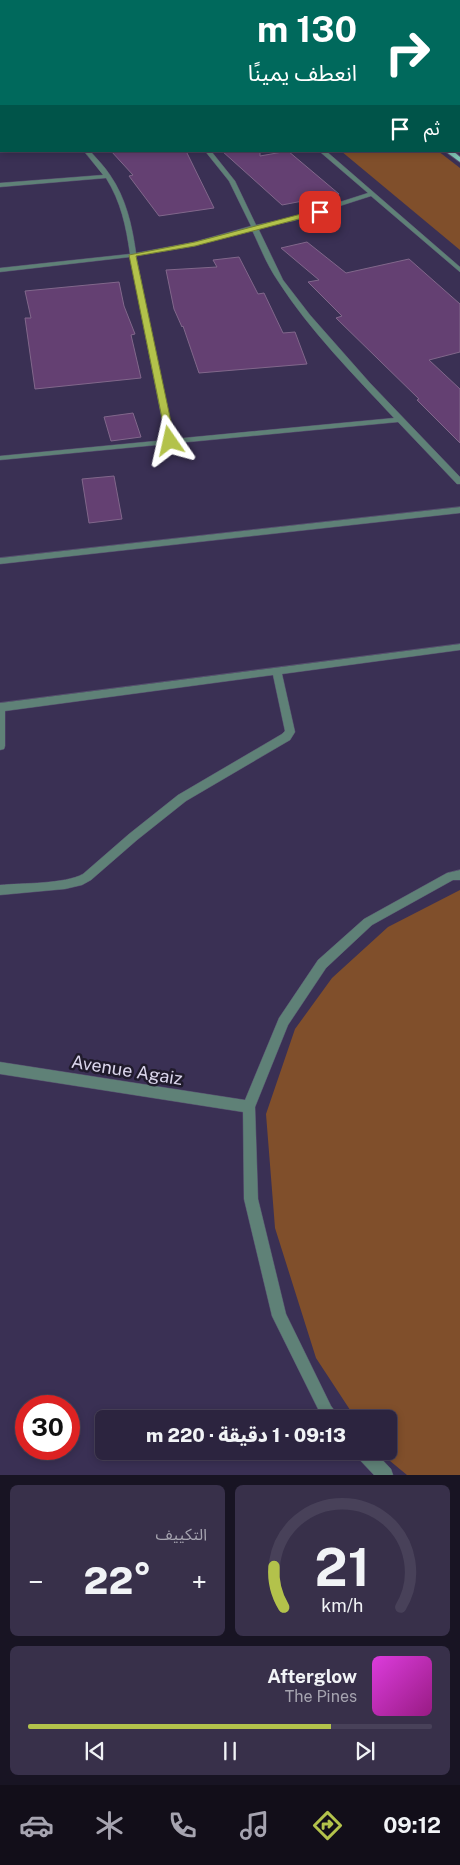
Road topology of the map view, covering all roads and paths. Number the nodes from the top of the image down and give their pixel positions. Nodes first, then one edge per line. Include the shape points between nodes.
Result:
1 (88, 152) edge
2 (209, 152) edge
3 (323, 152) edge
4 (449, 152) edge
5 (460, 160) edge
6 (108, 176) junction
7 (0, 185) edge
8 (372, 194) junction
9 (254, 227) junction
10 (133, 255) junction
11 (0, 270) edge
12 (460, 270) edge
13 (398, 420) junction
14 (170, 441) junction
15 (0, 458) edge
16 (460, 482) edge
17 (460, 510) edge
18 (0, 561) edge
19 (460, 647) edge
20 (277, 671) junction
21 (0, 707) edge
22 (0, 746) edge
23 (460, 875) edge
24 (0, 890) edge
25 (0, 1068) edge
26 (249, 1107) junction
27 (326, 1410) edge
28 (371, 1460) edge
29 (385, 1475) edge

1 - 6 street
2 - 9 street via 233,180
3 - 8 street
4 - 5 main road
6 - 7 street
6 - 10 street via 121,197
8 - 9 street via 309,215
8 - 12 street
9 - 10 street via 195,244
9 - 13 street via 268,260 299,306
10 - 11 street
10 - 14 street
13 - 14 street
13 - 16 street
14 - 15 street
17 - 18 street
19 - 20 street
20 - 21 street
20 - 24 street via 290,732 286,737 182,798 78,882
21 - 22 street
23 - 26 street via 451,876 368,922 322,964 283,1022
25 - 26 street, Avenue Agaiz
26 - 27 street via 251,1199 279,1316
28 - 29 street

